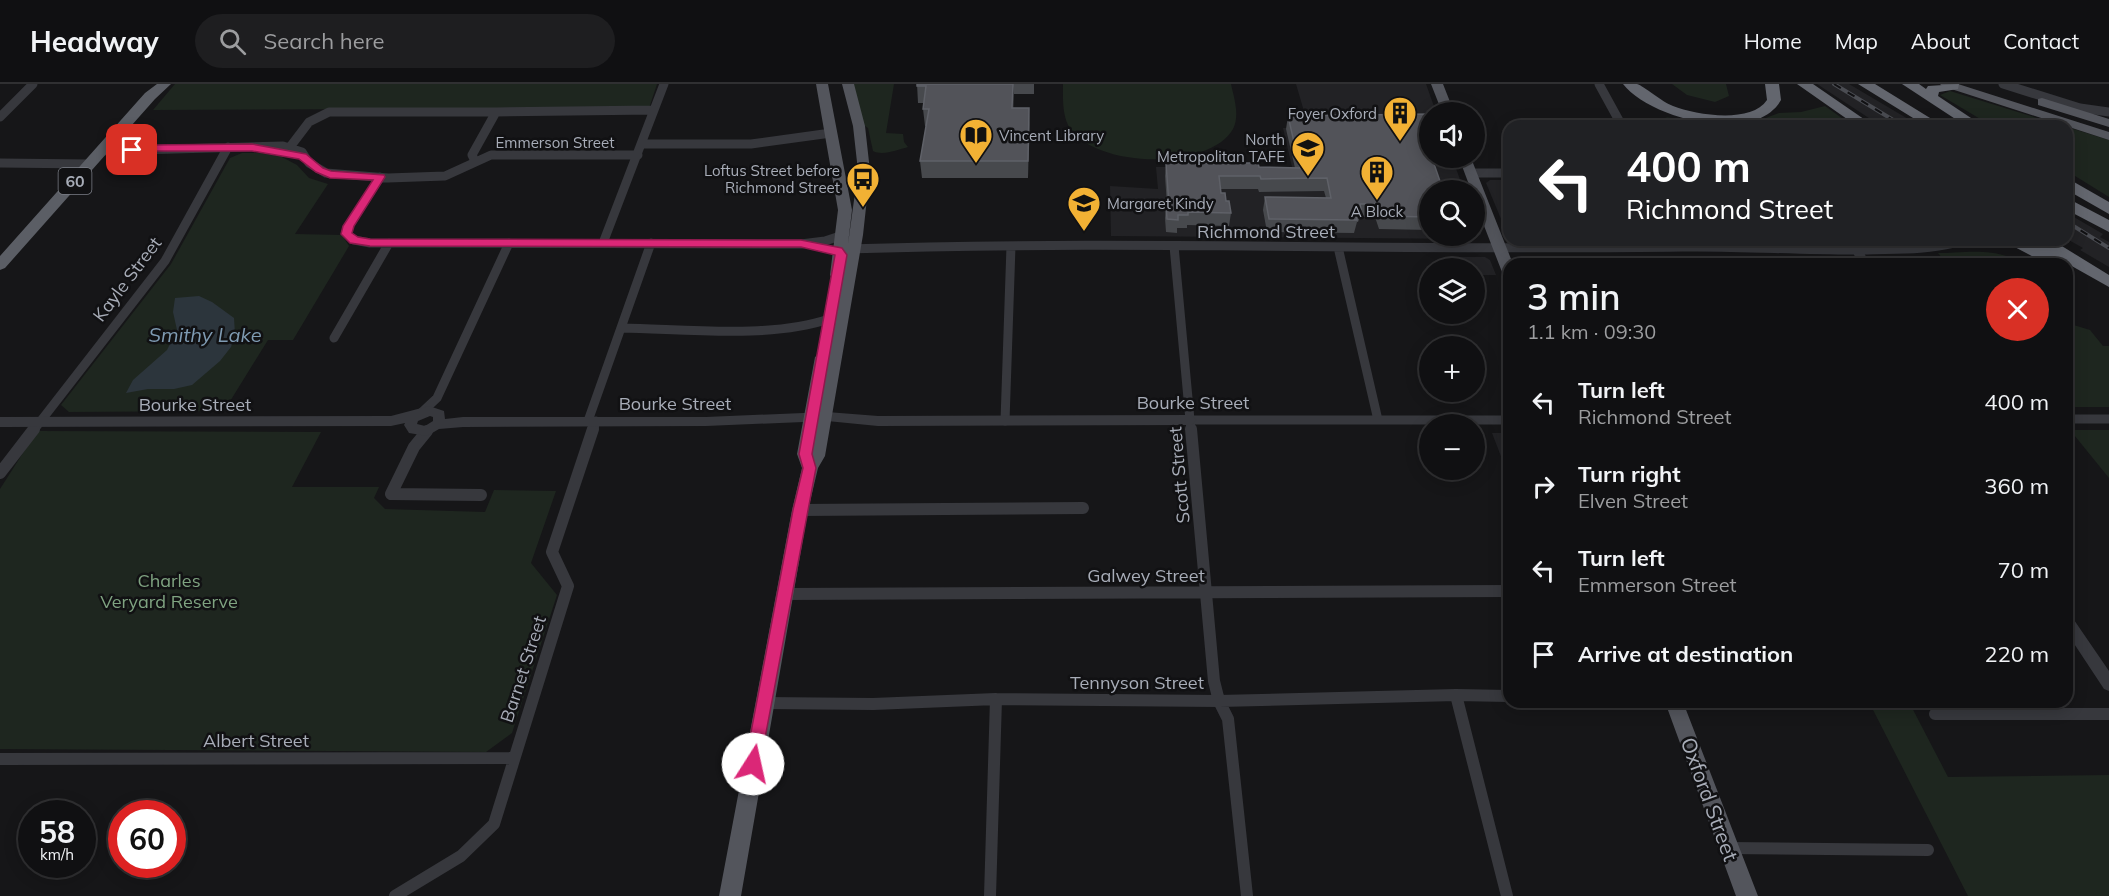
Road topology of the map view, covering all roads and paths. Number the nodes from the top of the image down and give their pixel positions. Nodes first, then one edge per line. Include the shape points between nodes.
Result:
1 (33, 84) edge
2 (165, 84) edge
3 (664, 84) edge
4 (822, 84) edge
5 (848, 84) edge
6 (1437, 84) edge
7 (1599, 84) edge
8 (1615, 84) edge
9 (1630, 84) edge
10 (1772, 84) edge
11 (1804, 84) edge
12 (1865, 84) edge
13 (1909, 84) edge
14 (1980, 84) edge
15 (2003, 84) edge
16 (1949, 85) edge
17 (154, 90) edge
18 (1931, 98) junction
19 (1444, 102) edge
20 (654, 110) junction
21 (496, 112) junction
22 (2109, 112) edge
23 (0, 117) edge
24 (1619, 120) edge
25 (1666, 120) edge
26 (1858, 120) edge
27 (1926, 120) edge
28 (1966, 120) edge
29 (2059, 120) edge
30 (2109, 123) edge
31 (2073, 125) edge
32 (831, 133) junction
33 (2109, 136) edge
34 (642, 144) junction
35 (228, 147) junction
36 (104, 148) junction
37 (288, 150) junction
38 (638, 155) junction
39 (474, 159) junction
40 (0, 164) edge
41 (90, 164) junction
42 (1469, 168) edge
43 (1471, 173) junction
44 (1503, 173) edge
45 (380, 177) junction
46 (2073, 187) edge
47 (2073, 206) edge
48 (2109, 209) edge
49 (2109, 227) edge
50 (389, 243) junction
51 (509, 243) junction
52 (603, 243) junction
53 (651, 243) junction
54 (801, 244) junction
55 (847, 245) junction
56 (900, 246) junction
57 (1011, 246) junction
58 (1174, 246) junction
59 (1943, 246) edge
60 (2026, 246) edge
61 (2051, 246) edge
62 (1338, 247) junction
63 (1500, 249) junction
64 (1856, 250) junction
65 (1504, 258) edge
66 (1862, 258) edge
67 (2048, 258) edge
68 (2070, 258) edge
69 (2073, 260) edge
70 (0, 265) edge
71 (2073, 271) edge
72 (2109, 282) edge
73 (2109, 291) edge
74 (829, 319) junction
75 (622, 328) junction
76 (334, 338) dead end
77 (437, 398) junction
78 (2073, 419) edge
79 (2109, 419) edge
80 (1191, 420) junction
81 (1378, 420) junction
82 (1503, 420) edge
83 (425, 421) junction
84 (592, 421) junction
85 (817, 421) junction
86 (1005, 421) junction
87 (0, 422) edge
88 (38, 422) junction
89 (1, 473) edge
90 (481, 495) dead end
91 (1083, 508) dead end
92 (800, 510) junction
93 (1503, 591) edge
94 (1206, 592) junction
95 (784, 594) junction
96 (2073, 630) edge
97 (2109, 684) edge
98 (1456, 695) junction
99 (1503, 696) edge
100 (996, 699) junction
101 (1219, 701) junction
102 (764, 703) junction
103 (1676, 708) edge
104 (1935, 714) dead end
105 (2109, 714) edge
106 (513, 758) junction
107 (0, 759) edge
108 (1728, 848) junction
109 (1928, 850) dead end
110 (402, 894) edge
111 (730, 896) edge
112 (990, 896) edge
113 (1248, 896) edge
114 (1507, 896) edge
115 (1747, 896) edge

1 - 23 street
2 - 17 highway, 60
3 - 20 street
4 - 32 main road
5 - 55 main road via 864,165
6 - 19 main road
7 - 24 street
8 - 25 highway via 1639,106
9 - 10 highway via 1650,100 1686,115 1729,120 1769,108 1774,100
11 - 26 highway
12 - 27 highway
13 - 18 highway
14 - 30 main road
15 - 22 street via 2080,108
16 - 18 highway via 1933,89
16 - 29 main road
17 - 36 highway, 60
18 - 28 highway
20 - 21 street
20 - 34 street
21 - 37 street via 329,112 307,122
21 - 39 street via 472,155
31 - 33 main road
32 - 34 street via 751,144
32 - 55 main road
34 - 38 street
35 - 36 street, Emmerson Street
35 - 37 street, Emmerson Street
35 - 88 street, Kayle Street via 165,261
36 - 41 highway, 60
37 - 45 street, Emmerson Street via 330,174
38 - 39 street, Emmerson Street via 491,155
38 - 52 street
39 - 45 street, Emmerson Street via 444,176
40 - 41 street
41 - 70 highway, 60
42 - 43 main road
43 - 44 street
43 - 63 main road
45 - 50 street, Richmond Street via 347,234 354,240
46 - 48 highway
47 - 49 highway
50 - 51 street, Richmond Street
50 - 76 street
51 - 52 street, Richmond Street
51 - 77 street
52 - 53 street, Richmond Street
53 - 54 street, Richmond Street
53 - 75 street, Barnet Street
54 - 55 street, Richmond Street via 833,249
54 - 55 street, Richmond Street via 830,240
55 - 56 street, Richmond Street
55 - 56 street, Richmond Street via 864,242
55 - 74 main road
55 - 85 main road
56 - 57 street, Richmond Street
57 - 58 street, Richmond Street
57 - 86 street
58 - 62 street, Richmond Street
58 - 80 street, Scott Street
59 - 64 street, Richmond Street
60 - 67 highway
61 - 68 highway
62 - 63 street, Richmond Street
62 - 81 street
63 - 64 street, Richmond Street via 1719,246
63 - 65 main road
64 - 66 street
69 - 72 highway
71 - 73 highway
74 - 75 street via 814,326
74 - 85 main road
75 - 84 street, Barnet Street
77 - 83 street
77 - 83 street
78 - 79 street
80 - 81 street, Bourke Street
80 - 86 street, Bourke Street
80 - 94 street, Scott Street
81 - 82 street, Bourke Street
83 - 84 street, Bourke Street
83 - 88 street, Bourke Street
83 - 90 street via 392,494
84 - 85 street, Bourke Street via 744,421 779,425
84 - 106 street, Barnet Street via 552,552 568,586
85 - 86 street, Bourke Street via 860,426 878,421
85 - 92 main road via 818,456 810,468
87 - 88 street, Bourke Street
88 - 89 street, Kayle Street
91 - 92 street
92 - 95 main road
93 - 94 street, Galwey Street
94 - 95 street, Galwey Street
94 - 101 street, Scott Street
95 - 102 main road
96 - 97 street
98 - 99 street, Tennyson Street
98 - 101 street, Tennyson Street
98 - 114 street
100 - 101 street, Tennyson Street
100 - 102 street, Tennyson Street
100 - 112 street
101 - 113 street, Scott Street via 1228,719
102 - 111 main road
103 - 108 main road, Oxford Street
104 - 105 street
106 - 107 street, Albert Street
106 - 110 street, Barnet Street via 494,824 461,856
108 - 109 street
108 - 115 main road, Oxford Street

